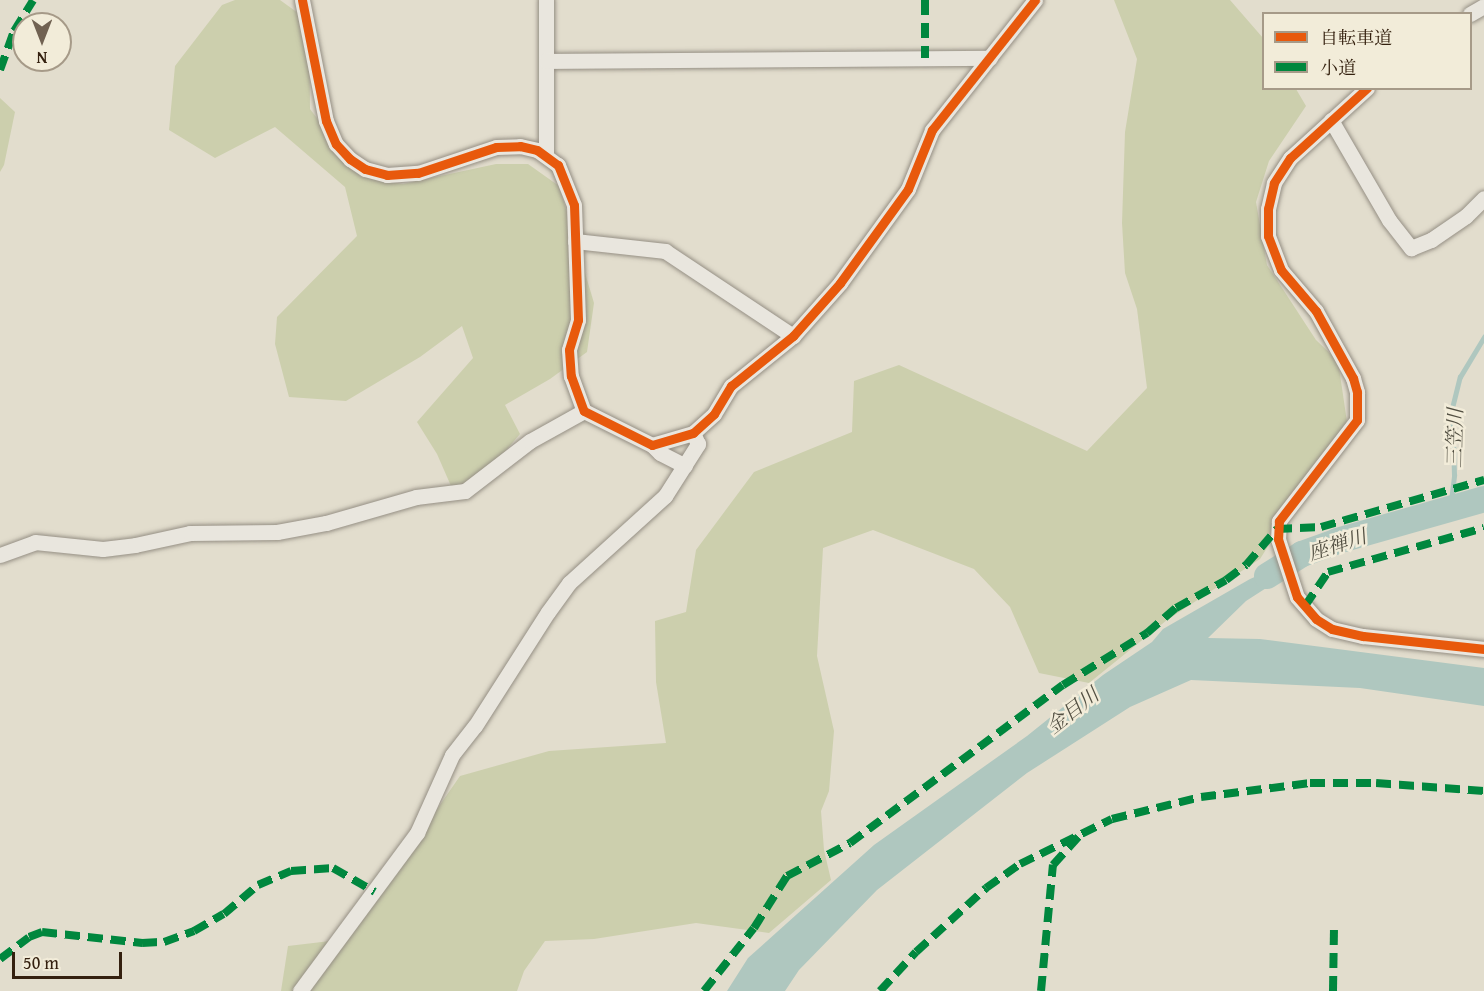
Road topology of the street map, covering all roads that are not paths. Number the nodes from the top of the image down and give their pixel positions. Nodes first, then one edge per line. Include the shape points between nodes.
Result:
1 (302, 0) edge
2 (546, 0) edge
3 (1035, 0) edge
4 (990, 58) junction
5 (546, 61) junction
6 (1365, 90) edge
7 (1330, 120) junction
8 (546, 156) junction
9 (1484, 198) edge
10 (575, 241) junction
11 (792, 336) junction
12 (584, 411) junction
13 (693, 433) junction
14 (652, 445) junction
15 (685, 466) junction
16 (0, 555) edge
17 (1484, 649) edge
18 (300, 991) edge

1 - 8 street via 326,121 336,144 365,169 387,175 418,173 496,147 528,148
2 - 5 street
3 - 4 street
4 - 5 street
4 - 11 street via 932,130 908,189 840,283
5 - 8 street
6 - 7 street
7 - 9 street via 1410,248 1431,240 1467,216
7 - 17 street via 1290,158 1274,183 1268,209 1268,237 1281,270 1316,311 1353,378 1357,420 1279,521 1278,539 1297,597 1316,620 1332,629
8 - 10 street via 558,165 568,183 574,204
10 - 11 street via 664,251
10 - 12 street via 578,320 569,350 571,376
11 - 13 street via 731,386 714,414
12 - 14 street
12 - 16 street via 530,441 465,491 416,497 326,523 277,532 190,532 103,549 35,542
13 - 14 street
13 - 15 street via 698,444
14 - 15 street
15 - 18 street via 654,508 569,583 452,755 417,833

